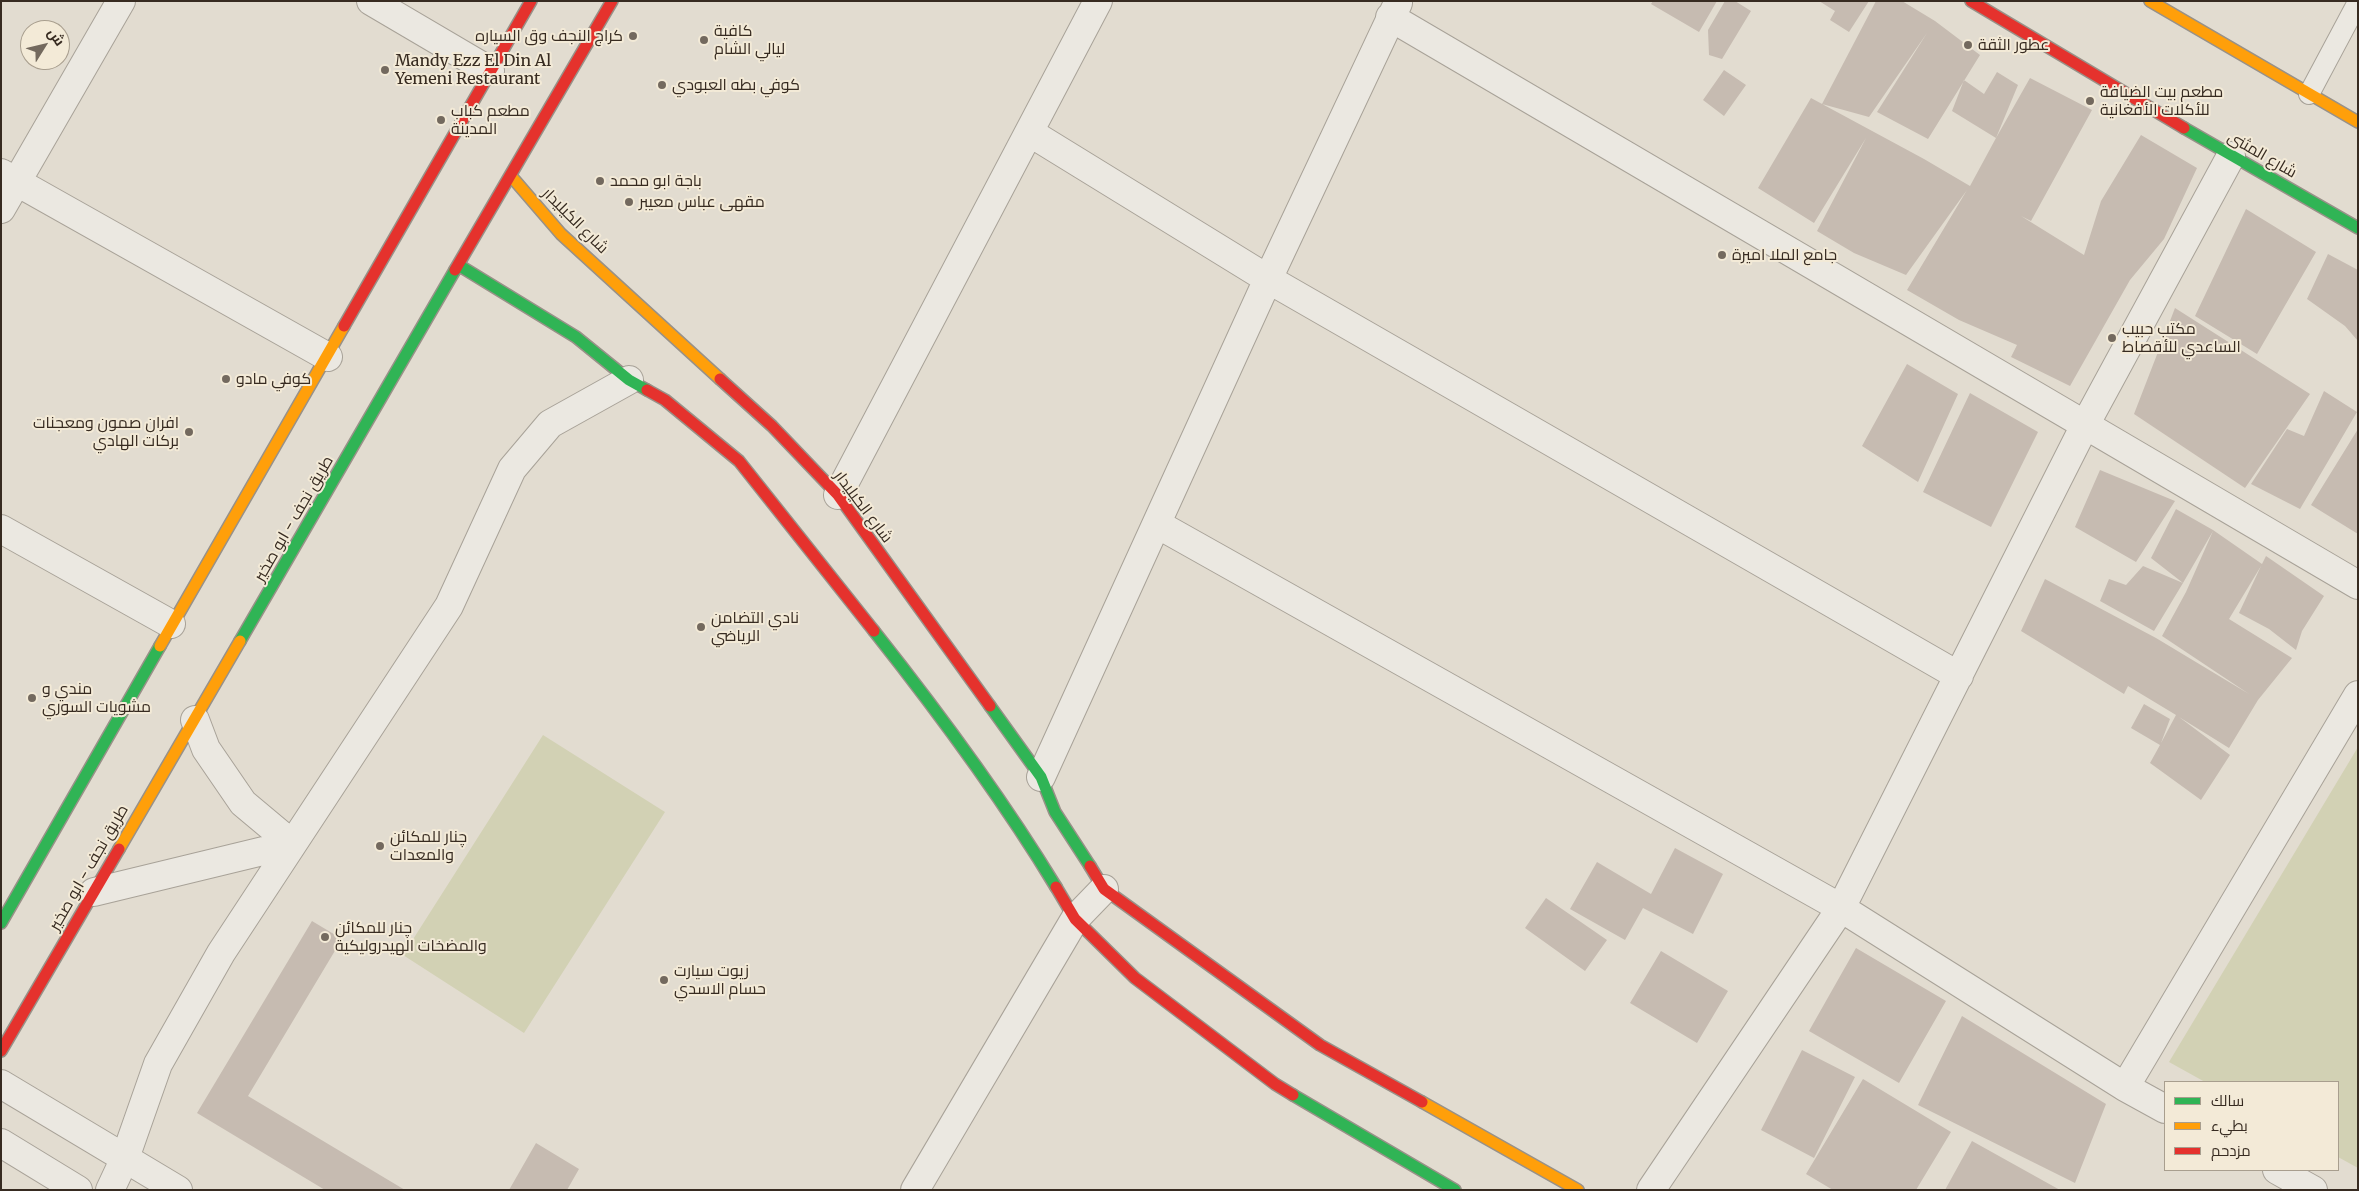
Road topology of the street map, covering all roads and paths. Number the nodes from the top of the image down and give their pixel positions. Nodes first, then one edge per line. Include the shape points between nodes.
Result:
1 (121, 1) edge
2 (371, 1) edge
3 (530, 1) edge
4 (612, 1) edge
5 (1098, 1) edge
6 (1972, 1) edge
7 (2150, 1) edge
8 (2358, 2) edge
9 (1394, 9) edge
10 (490, 71) junction
11 (2310, 94) junction
12 (2358, 122) edge
13 (1029, 132) junction
14 (2231, 156) junction
15 (511, 176) junction
16 (9, 178) edge
17 (1, 209) edge
18 (2358, 228) edge
19 (460, 266) junction
20 (1268, 279) junction
21 (328, 357) junction
22 (629, 380) junction
23 (2086, 425) junction
24 (838, 495) junction
25 (1157, 524) junction
26 (1, 530) edge
27 (2358, 585) edge
28 (171, 624) junction
29 (1958, 676) junction
30 (2358, 695) edge
31 (195, 720) junction
32 (1041, 778) junction
33 (292, 844) junction
34 (1104, 889) junction
35 (94, 892) junction
36 (5, 907) edge
37 (1841, 908) junction
38 (1075, 919) junction
39 (1, 1051) edge
40 (1, 1084) edge
41 (2125, 1087) junction
42 (2164, 1108) edge
43 (1, 1143) edge
44 (125, 1158) junction
45 (2278, 1171) edge
46 (78, 1190) edge
47 (110, 1190) edge
48 (178, 1190) edge
49 (915, 1190) edge
50 (1455, 1190) edge
51 (1578, 1190) edge
52 (1651, 1190) edge
53 (2313, 1190) edge

1 - 16 street
2 - 10 street
3 - 10 main road
4 - 15 main road, طريق نجف - ابو صخير
5 - 13 street
6 - 14 main road, شارع المثنى
7 - 11 main road
8 - 11 lane
9 - 20 street
9 - 23 street
10 - 21 main road
11 - 12 main road
13 - 20 street
13 - 24 street
14 - 18 main road, شارع المثنى
14 - 23 street
15 - 19 main road, طريق نجف - ابو صخير
15 - 24 main road, شارع الكيليدار via 561,234 772,426
16 - 17 street
16 - 21 street
19 - 22 main road via 576,338
19 - 31 main road, طريق نجف - ابو صخير
20 - 25 street
20 - 29 street
21 - 28 main road
22 - 33 street via 550,424 512,469 449,606
22 - 38 main road via 665,400 739,461 884,643 1023,833
23 - 27 street
23 - 29 street
24 - 32 main road, شارع الكيليدار
25 - 32 street
25 - 37 street
26 - 28 street
28 - 36 main road
29 - 37 street
30 - 41 street
31 - 33 street via 206,749 242,803
31 - 35 main road, طريق نجف - ابو صخير
32 - 34 main road, شارع الكيليدار via 1055,812
33 - 35 street
33 - 44 street via 220,953 158,1064
34 - 38 street
34 - 51 main road via 1320,1045
35 - 39 main road, طريق نجف - ابو صخير
37 - 41 street
37 - 52 street
38 - 49 street
38 - 50 main road via 1135,978 1275,1084
40 - 44 street
41 - 42 street
43 - 46 street
44 - 47 street
44 - 48 street
45 - 53 street

